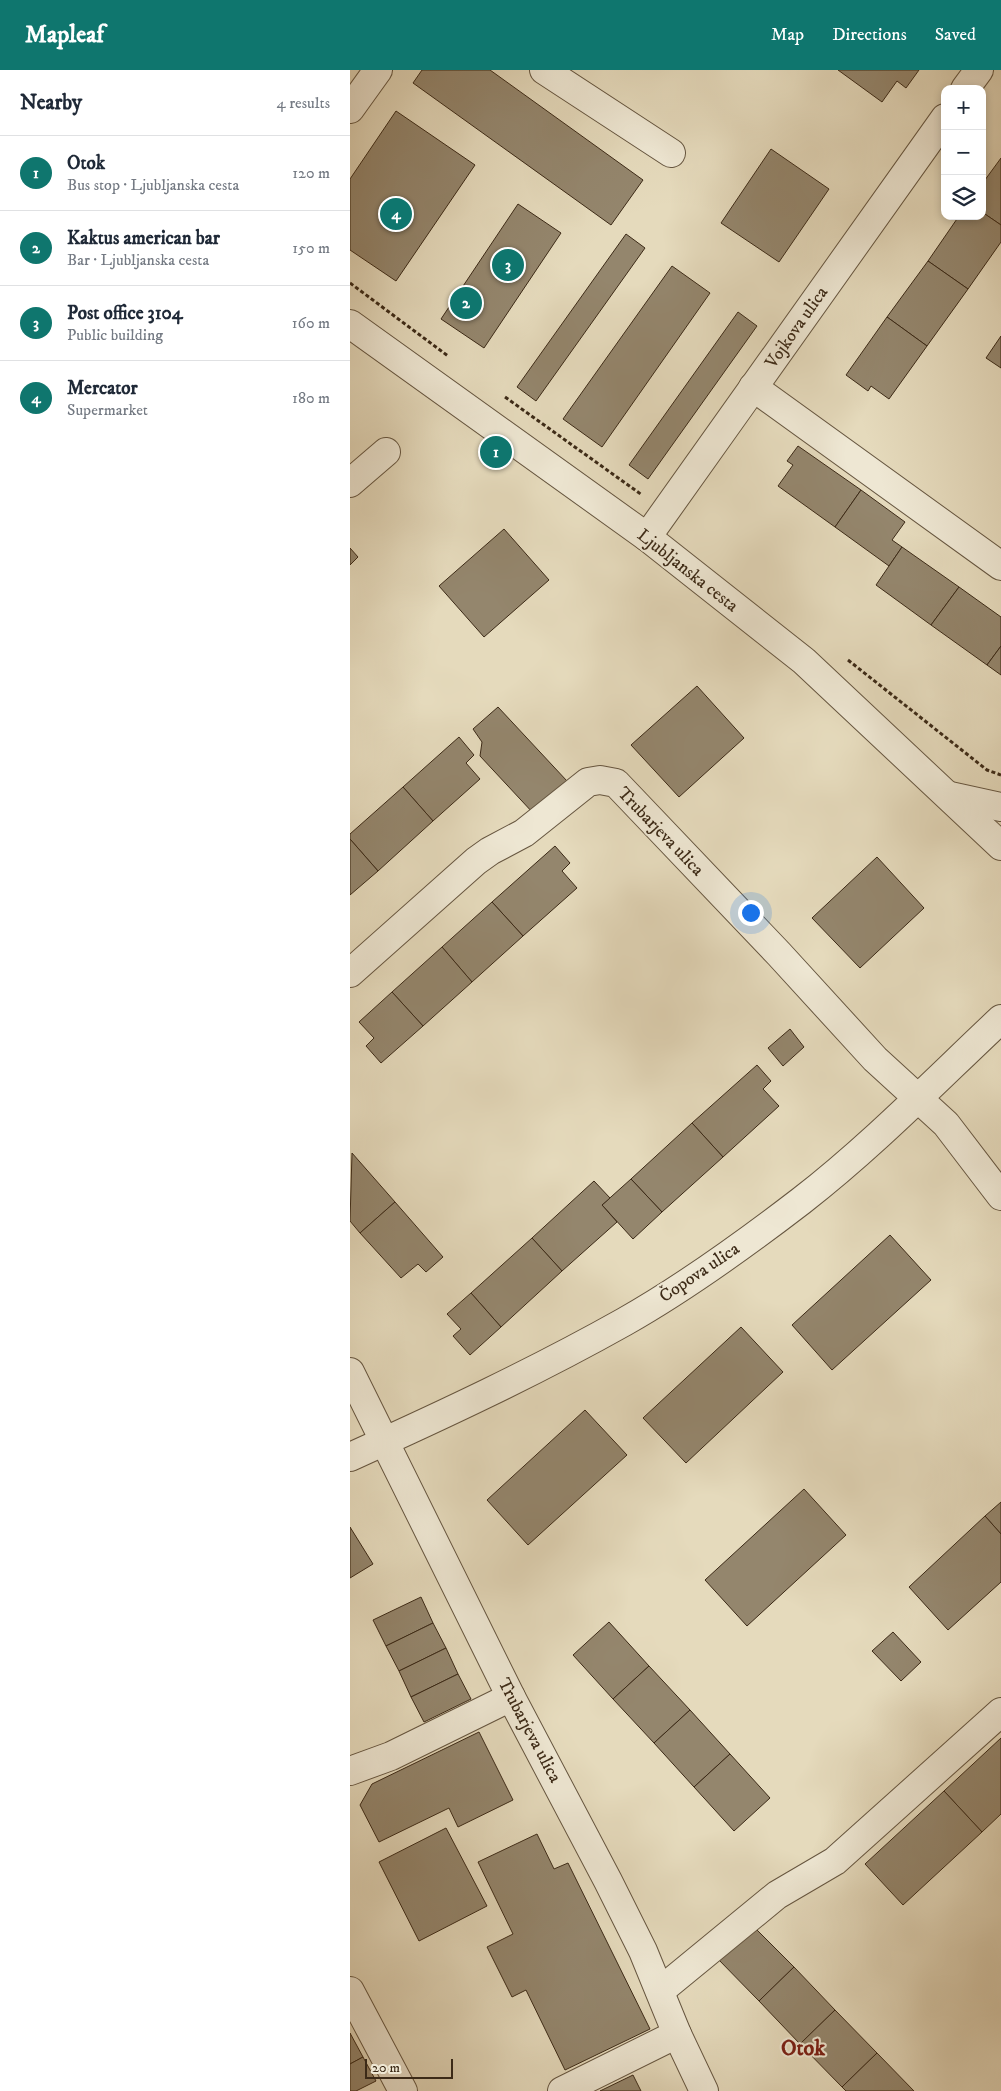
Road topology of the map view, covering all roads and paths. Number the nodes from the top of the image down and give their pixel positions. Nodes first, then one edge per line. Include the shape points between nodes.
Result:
1 (378, 70) edge
2 (544, 70) edge
3 (979, 70) edge
4 (968, 85) edge
5 (350, 109) edge
6 (941, 124) edge
7 (671, 153) dead end
8 (350, 324) edge
9 (753, 387) junction
10 (386, 452) dead end
11 (350, 483) edge
12 (647, 536) junction
13 (1001, 566) edge
14 (950, 796) junction
15 (1001, 807) edge
16 (1001, 846) edge
17 (350, 973) edge
18 (1001, 1019) edge
19 (919, 1097) junction
20 (1001, 1196) edge
21 (350, 1372) edge
22 (384, 1442) junction
23 (350, 1457) edge
24 (512, 1697) junction
25 (1001, 1712) edge
26 (350, 1772) edge
27 (350, 1991) edge
28 (660, 1991) junction
29 (677, 2034) junction
30 (403, 2091) edge
31 (562, 2091) edge
32 (704, 2091) edge

1 - 5 street
2 - 7 street
3 - 4 street
6 - 9 street, Vojkova ulica
8 - 12 street, Ljubljanska cesta
9 - 12 street, Vojkova ulica
9 - 13 street
10 - 11 street
12 - 14 street, Ljubljanska cesta via 804,661
14 - 15 street
14 - 16 street, Ljubljanska cesta
17 - 19 street, Trubarjeva ulica via 490,850 524,832 588,782 616,783 874,1059
18 - 19 street, Čopova ulica
19 - 20 street, Trubarjeva ulica via 946,1124
19 - 22 street, Čopova ulica via 802,1200 626,1321 529,1373
21 - 22 street, Trubarjeva ulica
22 - 23 street, Čopova ulica
22 - 24 street, Trubarjeva ulica
24 - 26 street via 391,1756
24 - 28 street, Trubarjeva ulica via 608,1881
25 - 28 street via 835,1861 777,1895
27 - 30 street
28 - 29 street, Trubarjeva ulica
29 - 31 street
29 - 32 street, Trubarjeva ulica

